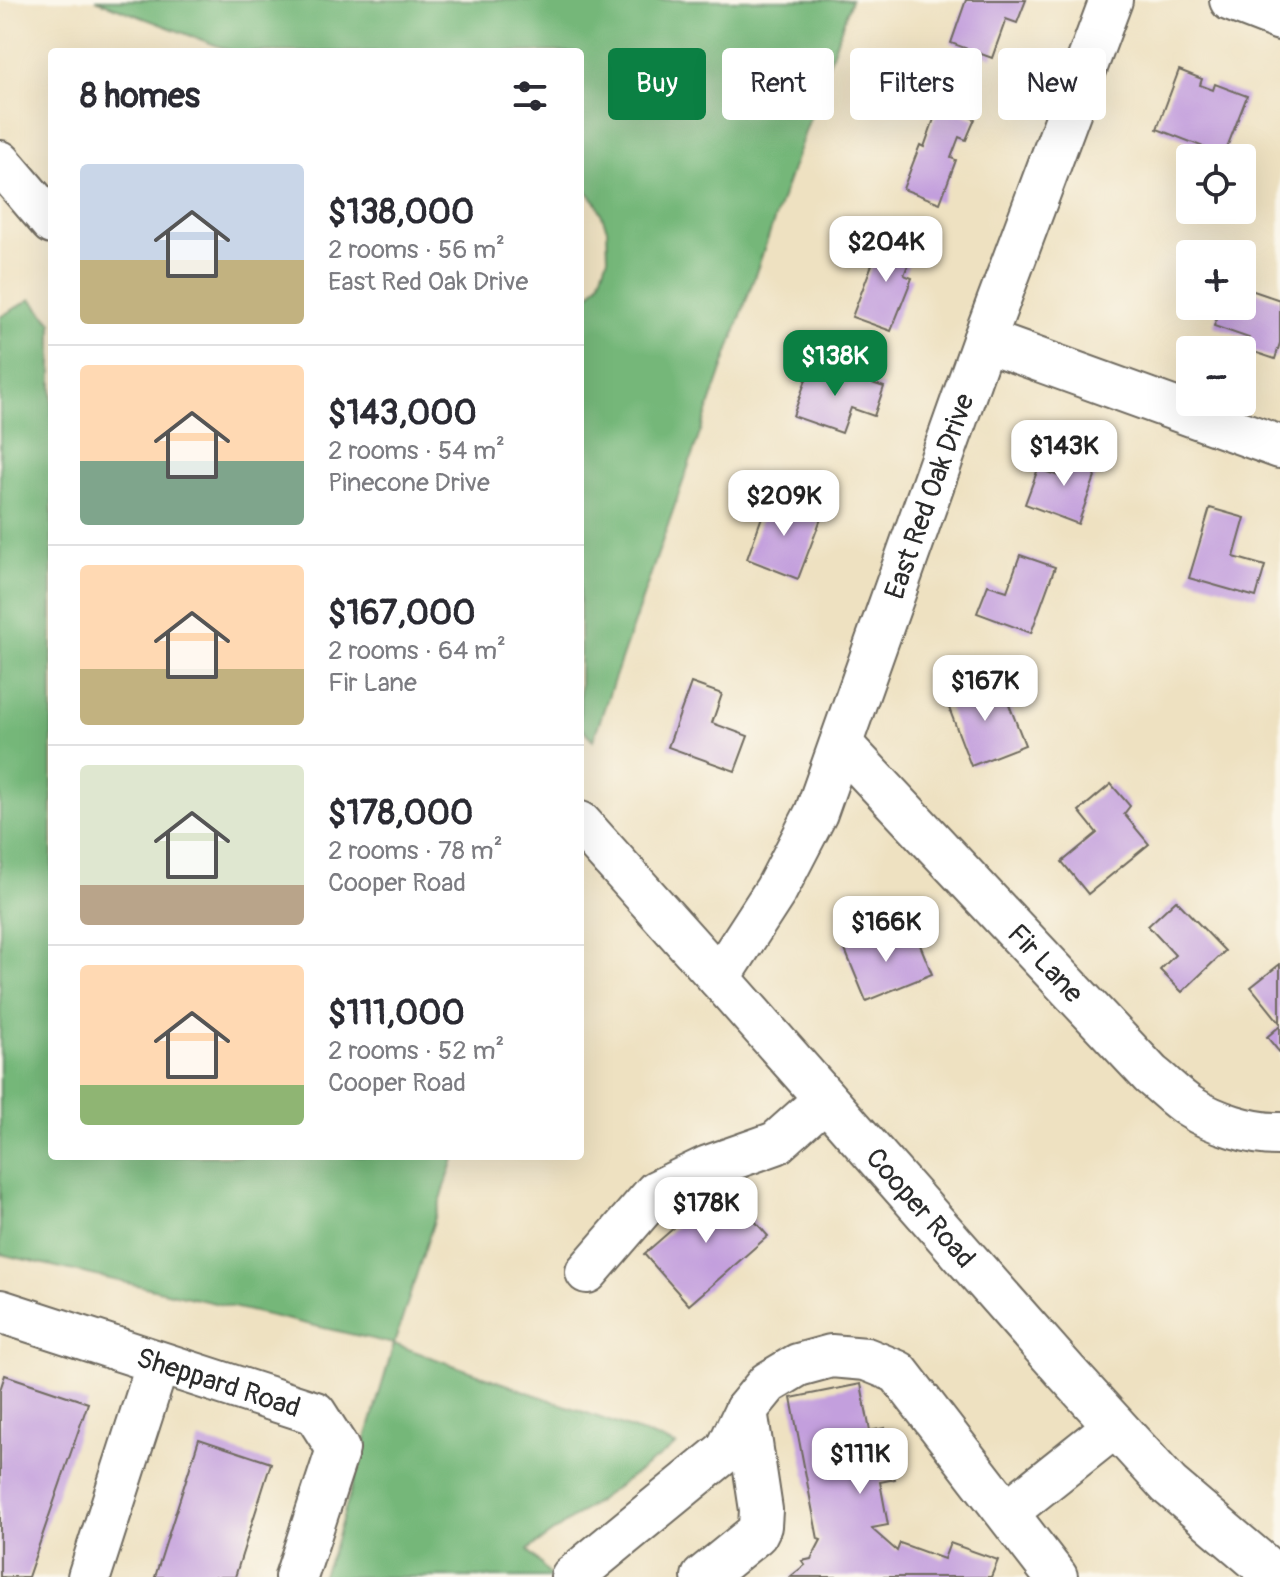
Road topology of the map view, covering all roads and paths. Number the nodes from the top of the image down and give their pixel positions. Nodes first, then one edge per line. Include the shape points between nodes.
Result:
1 (1111, 0) edge
2 (1231, 0) edge
3 (1280, 19) edge
4 (0, 162) edge
5 (48, 218) edge
6 (984, 340) junction
7 (1280, 447) edge
8 (841, 744) junction
9 (584, 827) edge
10 (719, 978) junction
11 (825, 1099) junction
12 (1280, 1134) edge
13 (587, 1272) dead end
14 (0, 1311) edge
15 (158, 1363) junction
16 (746, 1410) junction
17 (1115, 1426) junction
18 (1007, 1512) junction
19 (89, 1577) edge
20 (296, 1577) edge
21 (572, 1577) edge
22 (703, 1577) edge
23 (1056, 1577) edge
24 (1277, 1577) edge

1 - 6 street, East Red Oak Drive
2 - 3 street
4 - 5 street
6 - 7 street
6 - 8 street, East Red Oak Drive
8 - 10 street, East Red Oak Drive via 816,813 783,877
8 - 12 street, Fir Lane via 1151,1075 1190,1107 1232,1126
9 - 10 street, Cooper Road
10 - 11 street, Cooper Road
11 - 13 street via 776,1143 656,1192
11 - 17 street, Cooper Road
14 - 15 street, Sheppard Road
15 - 19 street
15 - 20 street, Sheppard Road via 315,1413 338,1449
16 - 18 street via 768,1383 798,1365 831,1356 866,1359 898,1372
16 - 21 street via 727,1450
16 - 22 street via 760,1526
17 - 18 street
17 - 24 street, Cooper Road via 1169,1485
18 - 23 street

